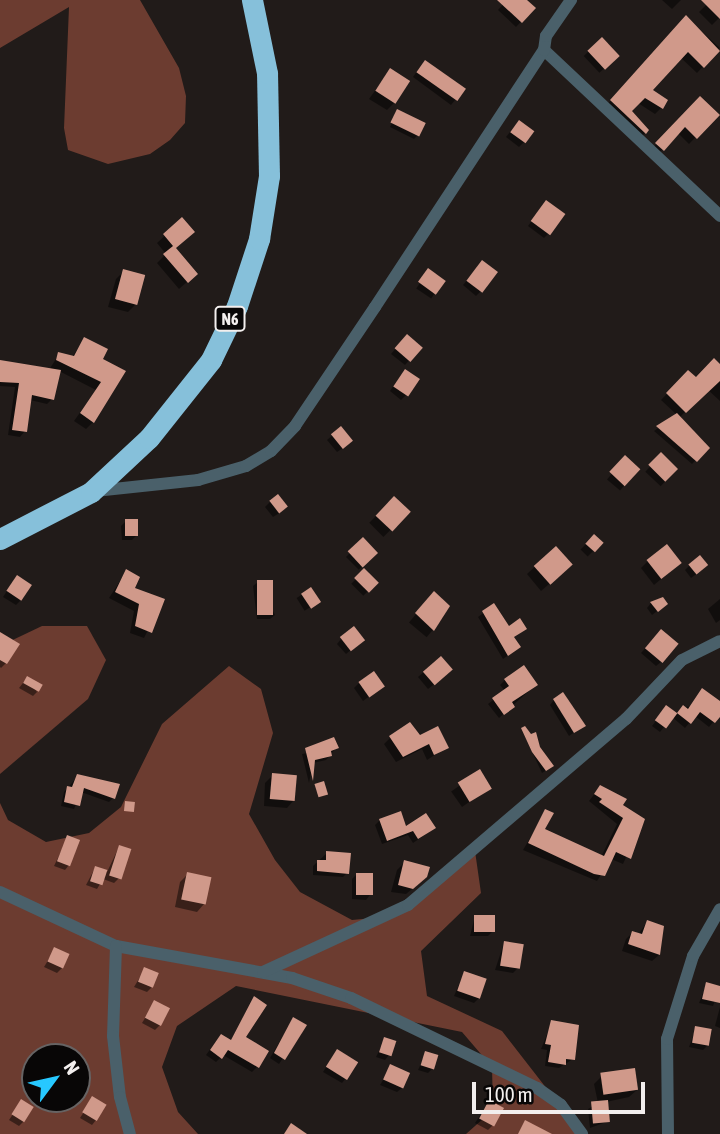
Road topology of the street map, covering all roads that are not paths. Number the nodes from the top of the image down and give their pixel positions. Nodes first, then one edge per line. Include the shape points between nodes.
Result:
1 (252, 0) edge
2 (572, 0) edge
3 (544, 50) junction
4 (720, 216) edge
5 (91, 492) junction
6 (0, 539) edge
7 (720, 641) edge
8 (0, 892) edge
9 (720, 909) edge
10 (116, 946) junction
11 (262, 972) junction
12 (130, 1134) edge
13 (582, 1134) edge
14 (668, 1134) edge

1 - 5 highway, N6 via 271,121 259,239 237,306 211,360 149,438
2 - 3 street via 546,36
3 - 4 street
3 - 5 street via 295,426 271,451 246,466 198,480
5 - 6 highway, N6
7 - 11 street via 682,660 626,719 408,905
8 - 10 street
9 - 14 street via 693,956 667,1039
10 - 11 street
10 - 12 street via 113,1036 120,1097
11 - 13 street via 351,998 480,1059 561,1105

